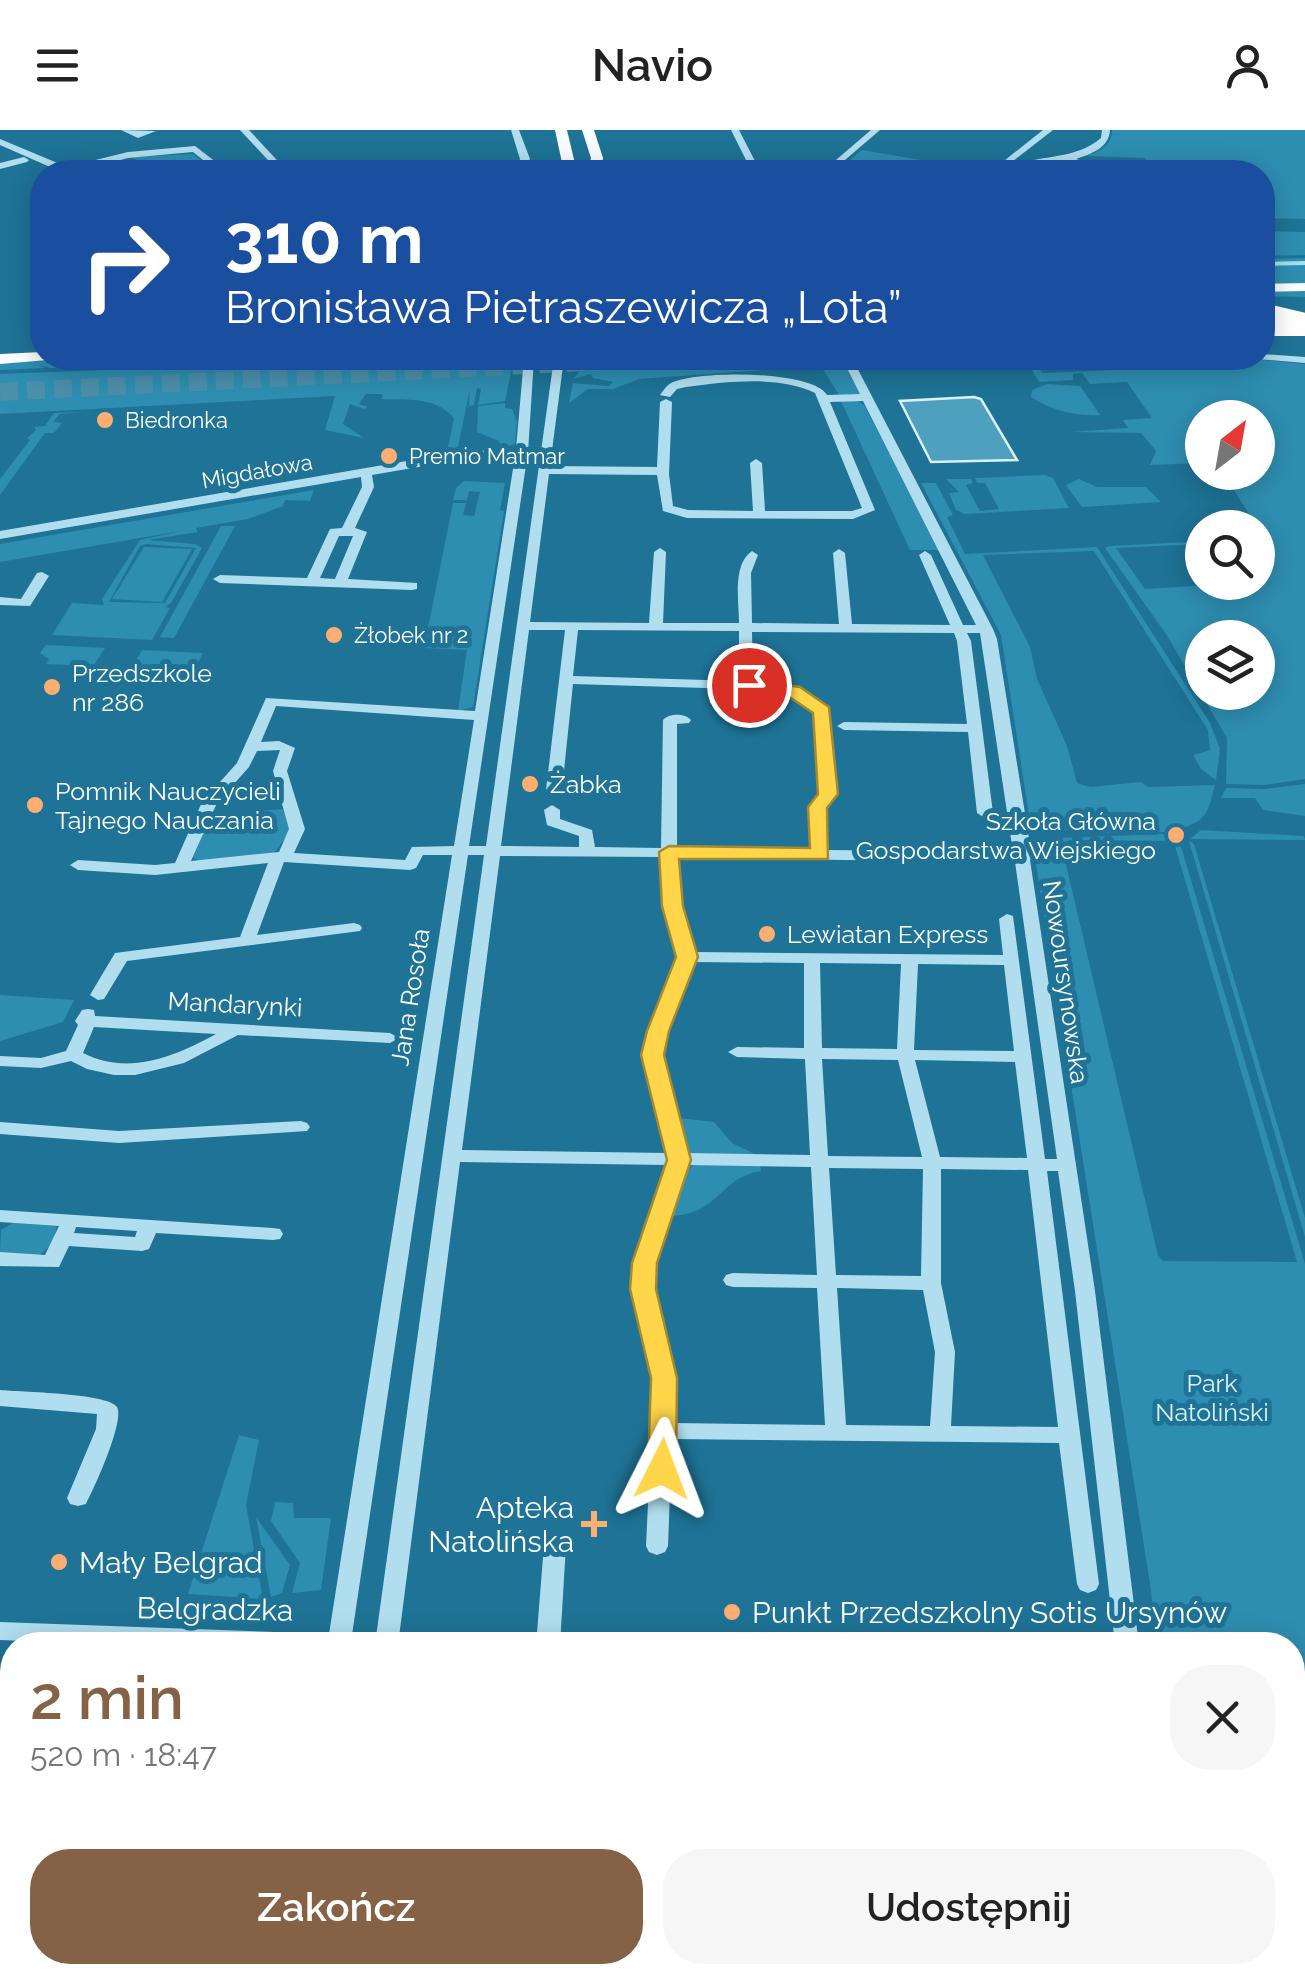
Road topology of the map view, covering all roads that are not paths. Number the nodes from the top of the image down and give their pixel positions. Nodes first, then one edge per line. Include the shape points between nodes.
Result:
1 (126, 130) edge
2 (164, 130) edge
3 (244, 130) edge
4 (515, 130) edge
5 (561, 130) edge
6 (588, 130) edge
7 (736, 130) edge
8 (876, 130) edge
9 (1049, 130) edge
10 (1106, 130) edge
11 (148, 131) edge
12 (0, 146) edge
13 (1068, 159) junction
14 (24, 160) junction
15 (33, 160) edge
16 (109, 160) edge
17 (210, 160) edge
18 (273, 160) edge
19 (524, 160) edge
20 (568, 160) edge
21 (597, 160) edge
22 (750, 160) edge
23 (840, 160) edge
24 (1010, 160) edge
25 (1061, 160) edge
26 (1072, 160) edge
27 (30, 162) edge
28 (0, 166) edge
29 (1305, 278) edge
30 (1275, 279) edge
31 (1305, 286) edge
32 (1275, 287) edge
33 (1275, 316) edge
34 (1305, 319) edge
35 (1275, 330) edge
36 (1305, 330) edge
37 (1275, 357) edge
38 (30, 358) edge
39 (0, 359) edge
40 (1305, 360) edge
41 (528, 370) edge
42 (556, 370) edge
43 (853, 370) edge
44 (866, 397) junction
45 (823, 399) junction
46 (522, 452) junction
47 (756, 463) dead end
48 (544, 470) junction
49 (663, 471) junction
50 (366, 472) junction
51 (759, 514) junction
52 (348, 532) junction
53 (0, 535) edge
54 (660, 552) dead end
55 (838, 553) dead end
56 (752, 555) dead end
57 (924, 555) dead end
58 (42, 576) dead end
59 (220, 579) dead end
60 (312, 582) junction
61 (340, 584) junction
62 (412, 586) dead end
63 (0, 601) edge
64 (524, 626) junction
65 (572, 626) junction
66 (656, 626) junction
67 (747, 627) junction
68 (846, 628) junction
69 (960, 628) junction
70 (986, 628) junction
71 (746, 675) dead end
72 (566, 680) junction
73 (482, 716) junction
74 (684, 720) dead end
75 (844, 726) dead end
76 (974, 728) junction
77 (254, 747) junction
78 (554, 790) dead end
79 (552, 810) dead end
80 (985, 813) dead end
81 (462, 850) junction
82 (492, 851) junction
83 (587, 851) junction
84 (669, 852) junction
85 (820, 855) junction
86 (281, 857) junction
87 (1024, 857) junction
88 (78, 865) dead end
89 (180, 867) junction
90 (1007, 918) dead end
91 (354, 928) dead end
92 (246, 942) junction
93 (687, 957) junction
94 (812, 958) junction
95 (910, 959) junction
96 (1012, 960) junction
97 (98, 996) dead end
98 (237, 1029) junction
99 (390, 1038) dead end
100 (737, 1052) dead end
101 (813, 1053) junction
102 (73, 1055) junction
103 (905, 1055) junction
104 (1023, 1058) junction
105 (0, 1061) edge
106 (0, 1128) edge
107 (301, 1128) dead end
108 (453, 1156) junction
109 (679, 1160) junction
110 (821, 1160) junction
111 (932, 1161) junction
112 (1036, 1163) junction
113 (1065, 1164) junction
114 (0, 1216) edge
115 (66, 1230) junction
116 (273, 1234) dead end
117 (0, 1259) edge
118 (732, 1280) dead end
119 (829, 1281) junction
120 (932, 1283) junction
121 (0, 1398) edge
122 (664, 1430) junction
123 (940, 1432) junction
124 (836, 1433) junction
125 (1069, 1434) junction
126 (78, 1498) dead end
127 (555, 1545) dead end
128 (657, 1546) dead end
129 (1088, 1584) dead end
130 (342, 1632) edge
131 (388, 1632) edge
132 (549, 1632) edge
133 (1125, 1632) edge

1 - 11 street
2 - 11 street
3 - 18 street
4 - 19 street
5 - 20 main road
6 - 21 main road
7 - 22 street
8 - 23 street
9 - 24 street
10 - 13 street via 1095,150
12 - 14 street
12 - 15 street
13 - 25 street
13 - 26 street
14 - 27 street
14 - 28 street
16 - 17 street via 194,148
29 - 30 main road
31 - 32 main road
33 - 34 highway, bridge
35 - 36 highway
37 - 40 street
38 - 39 main road
41 - 46 street, Jana Rosoła
42 - 48 street
43 - 44 street, Nowoursynowska
44 - 45 street
44 - 70 street, Nowoursynowska
45 - 49 street via 817,388 793,381 673,386 666,399
45 - 51 street via 869,510
46 - 50 street, Migdałowa via 480,452
46 - 73 street, Jana Rosoła
47 - 51 street
48 - 49 street
48 - 64 street
49 - 51 street via 670,510
50 - 52 street via 368,487
50 - 53 street, Migdałowa
52 - 60 street via 334,532
52 - 61 street via 361,532
54 - 66 street
55 - 68 street
56 - 67 street
57 - 69 street
58 - 63 street via 25,603
59 - 60 street
60 - 61 street
61 - 62 street
64 - 65 street
64 - 82 street
65 - 66 street
65 - 72 street
66 - 67 street
67 - 68 street
67 - 71 street
68 - 69 street
69 - 70 street
69 - 76 street
70 - 87 street, Nowoursynowska
72 - 78 street
72 - 85 street via 776,686 813,702 822,711 828,788 818,807
73 - 77 street via 271,701
73 - 81 street, Jana Rosoła
74 - 84 street via 670,720
75 - 76 street
76 - 80 street
77 - 86 street via 288,748 280,772 296,829
77 - 89 street via 210,802
79 - 83 street via 554,822 587,833
81 - 82 street
81 - 86 street via 418,850 410,865
81 - 130 street, Jana Rosoła
82 - 83 street
82 - 108 street
83 - 84 street
84 - 85 street
84 - 93 street via 672,906
85 - 87 street
86 - 89 street
86 - 92 street
87 - 113 street, Nowoursynowska
88 - 89 street
90 - 96 street
91 - 92 street
92 - 97 street via 121,957
93 - 94 street
93 - 109 street via 653,1055
94 - 95 street
94 - 101 street
95 - 96 street
95 - 103 street
96 - 104 street
98 - 99 street, Mandarynki
98 - 102 street via 149,1068 106,1067
98 - 102 street, Mandarynki via 88,1017
100 - 101 street
101 - 103 street
101 - 110 street
102 - 105 street via 40,1063
103 - 104 street
103 - 111 street
104 - 112 street
106 - 107 street via 119,1137
108 - 109 street
108 - 131 street
109 - 110 street
109 - 122 street via 645,1263 643,1289 664,1378
110 - 111 street
110 - 119 street
111 - 112 street
111 - 120 street
112 - 113 street
112 - 125 street
113 - 133 street, Nowoursynowska
114 - 115 street
115 - 116 street via 142,1244 148,1226
115 - 117 street via 52,1262
118 - 119 street
119 - 120 street
119 - 124 street
120 - 123 street via 945,1352
121 - 126 street via 108,1410
122 - 124 street
122 - 128 street
123 - 124 street
123 - 125 street
125 - 129 street
127 - 132 street

